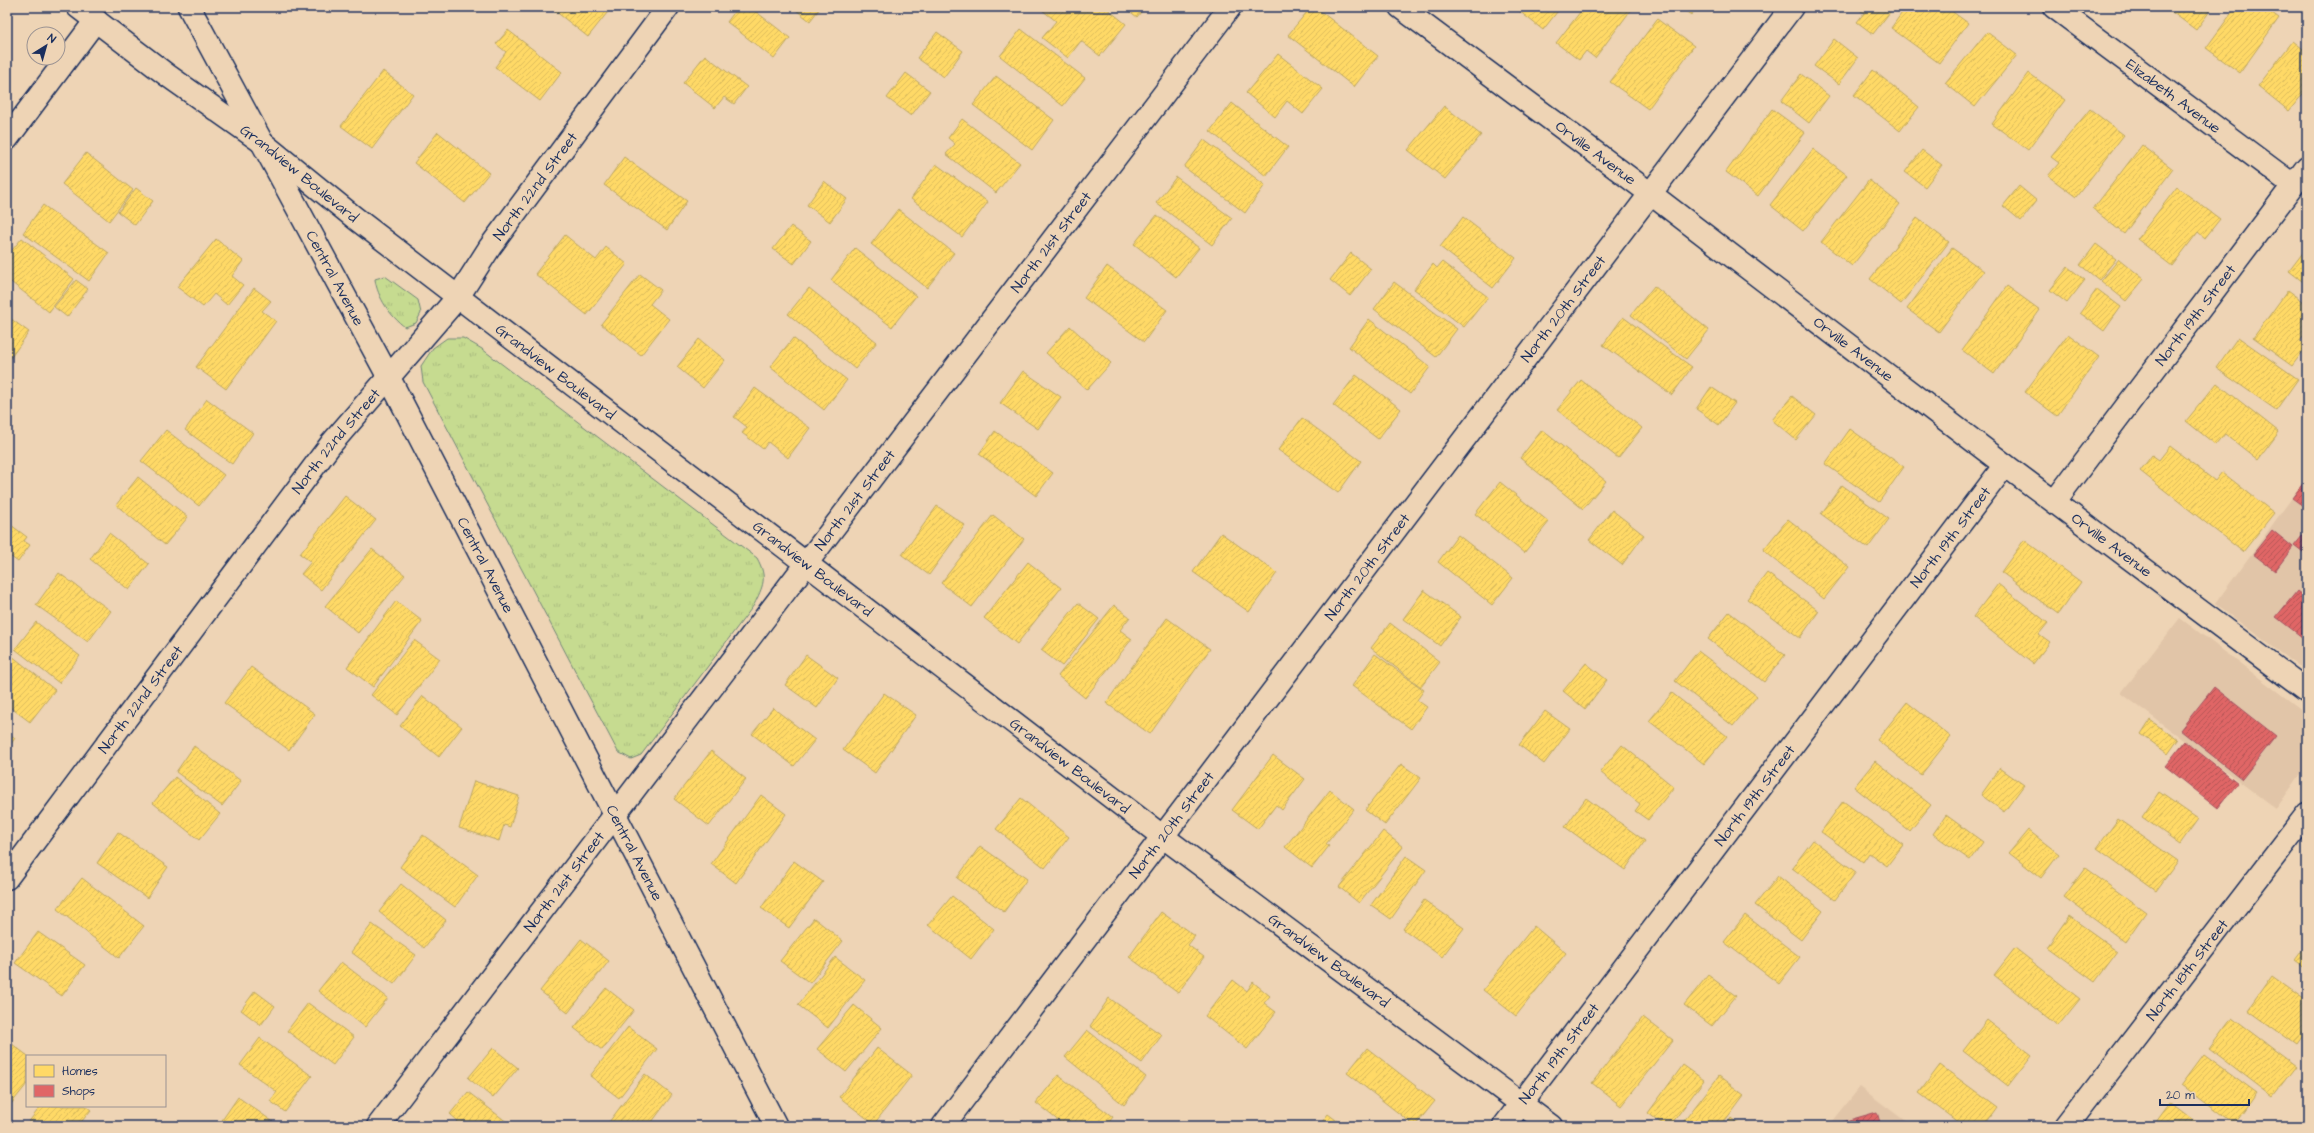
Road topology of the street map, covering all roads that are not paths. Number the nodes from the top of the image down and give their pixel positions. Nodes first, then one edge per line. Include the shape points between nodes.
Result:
1 (78, 7) edge
2 (188, 7) edge
3 (668, 7) edge
4 (1230, 7) edge
5 (1400, 7) edge
6 (1792, 7) edge
7 (2054, 7) edge
8 (96, 20) junction
9 (7, 139) edge
10 (259, 140) junction
11 (2307, 167) edge
12 (2293, 185) junction
13 (1651, 194) junction
14 (458, 296) junction
15 (388, 376) junction
16 (2005, 465) junction
17 (2055, 501) junction
18 (806, 562) junction
19 (2307, 691) edge
20 (2307, 814) edge
21 (615, 815) junction
22 (1162, 836) junction
23 (7, 878) edge
24 (1521, 1104) junction
25 (378, 1126) edge
26 (776, 1126) edge
27 (942, 1126) edge
28 (1504, 1126) edge
29 (1551, 1126) edge
30 (2067, 1126) edge

1 - 8 street, Grandview Boulevard
2 - 10 street, Central Avenue
3 - 14 street, North 22nd Street via 495,241
4 - 18 street, North 21st Street
5 - 13 street, Orville Avenue
6 - 13 street, North 20th Street
7 - 12 street, Elizabeth Avenue
8 - 9 street
8 - 10 street, Grandview Boulevard via 167,75
10 - 14 street, Grandview Boulevard via 355,218
10 - 15 street, Central Avenue
11 - 12 street, North 19th Street
12 - 17 street, North 19th Street
13 - 16 street, Orville Avenue
13 - 22 street, North 20th Street
14 - 15 street, North 22nd Street
14 - 18 street, Grandview Boulevard
15 - 21 street, Central Avenue
15 - 23 street, North 22nd Street via 331,444
16 - 17 street, Orville Avenue
16 - 24 street, North 19th Street
17 - 19 street, Orville Avenue
18 - 21 street, North 21st Street
18 - 22 street, Grandview Boulevard
20 - 30 street, North 18th Street
21 - 25 street, North 21st Street
21 - 26 street, Central Avenue
22 - 24 street, Grandview Boulevard
22 - 27 street, North 20th Street
24 - 28 street, North 19th Street
24 - 29 street, Grandview Boulevard

